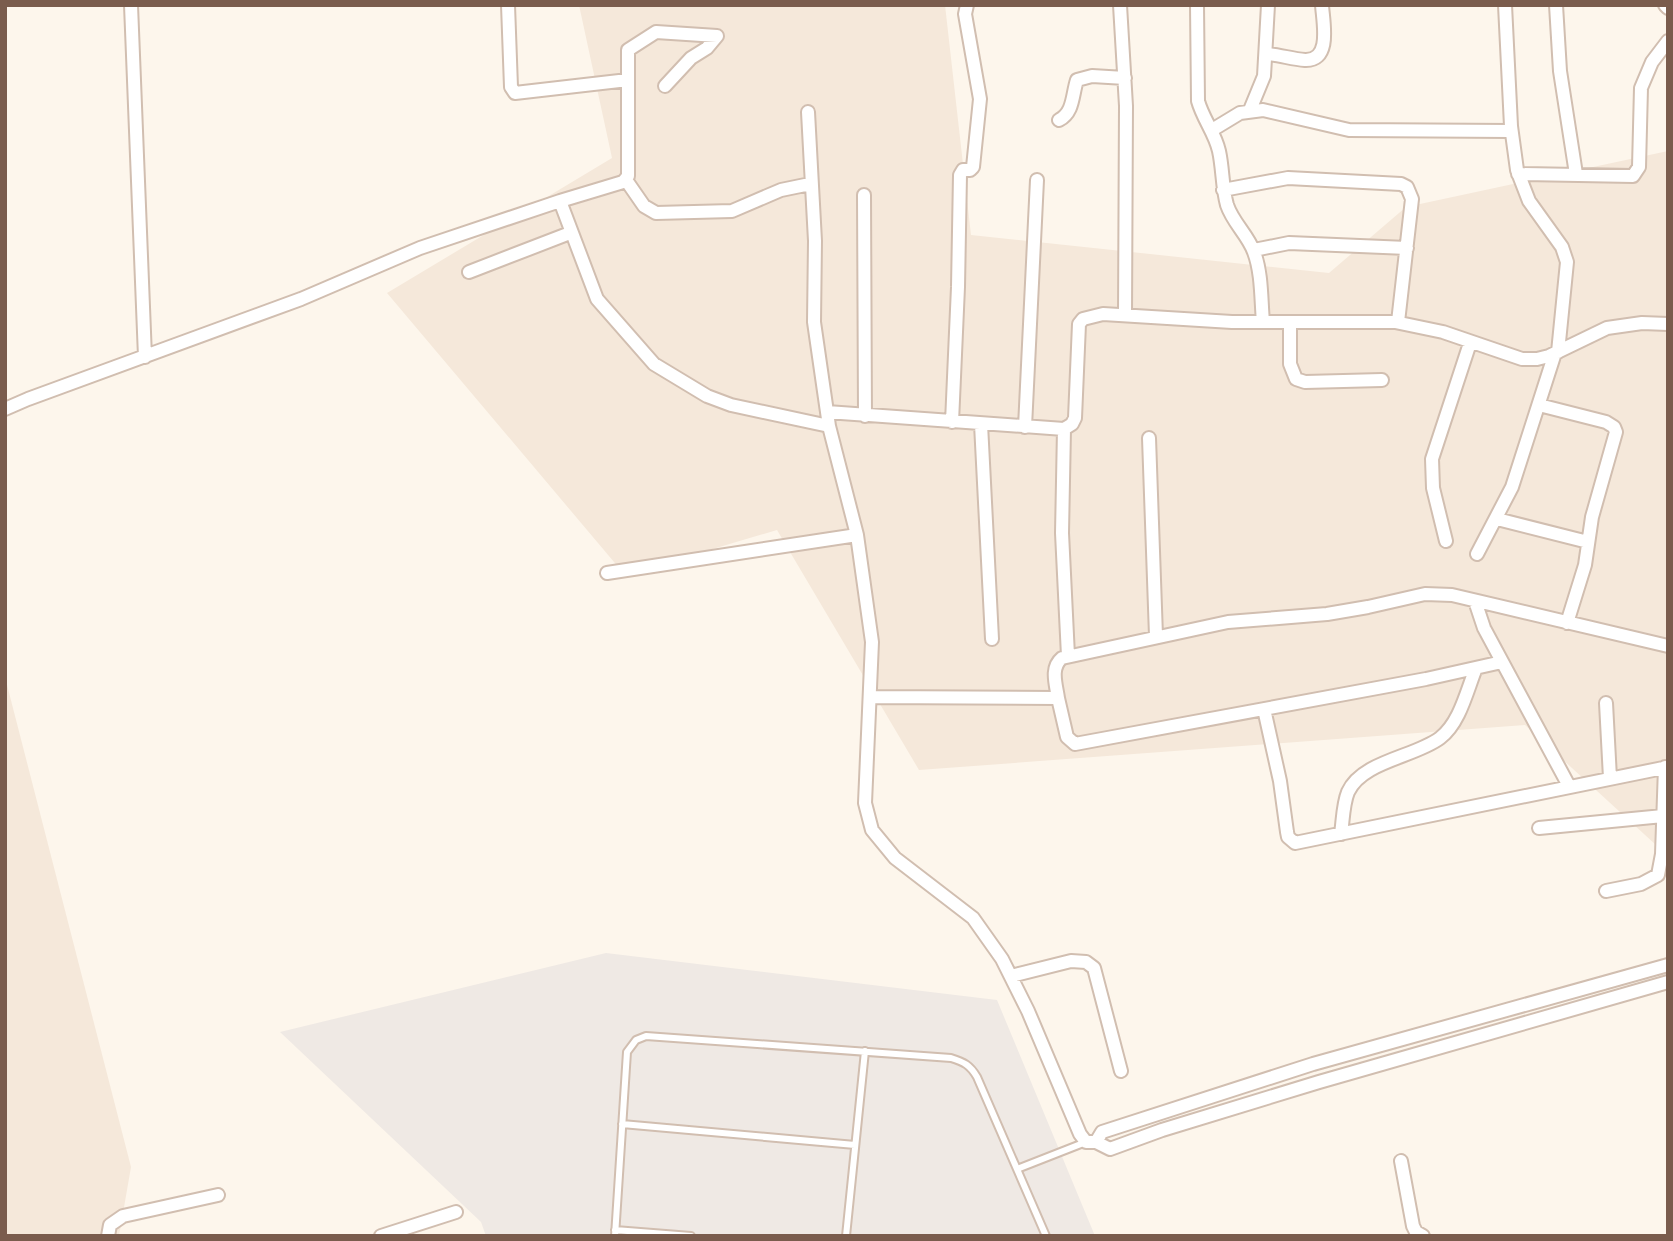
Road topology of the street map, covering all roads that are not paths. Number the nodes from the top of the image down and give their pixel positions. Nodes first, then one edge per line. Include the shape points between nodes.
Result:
1 (131, 5) edge
2 (508, 5) edge
3 (967, 5) edge
4 (1121, 5) edge
5 (1197, 5) edge
6 (1268, 5) edge
7 (1322, 5) edge
8 (1505, 5) edge
9 (1556, 5) edge
10 (1668, 41) edge
11 (1267, 54) junction
12 (1125, 78) junction
13 (628, 80) junction
14 (665, 86) dead end
15 (1250, 110) junction
16 (808, 112) dead end
17 (1059, 120) dead end
18 (1212, 130) junction
19 (1511, 131) junction
20 (1576, 173) junction
21 (1518, 174) junction
22 (626, 180) junction
23 (1037, 180) dead end
24 (810, 184) junction
25 (1223, 190) junction
26 (864, 195) dead end
27 (560, 201) junction
28 (570, 233) junction
29 (1407, 248) junction
30 (1254, 250) junction
31 (469, 272) dead end
32 (1125, 315) junction
33 (1263, 322) junction
34 (1398, 322) junction
35 (1290, 323) junction
36 (1668, 324) edge
37 (1470, 343) junction
38 (1557, 352) junction
39 (145, 357) junction
40 (1382, 380) dead end
41 (1539, 405) junction
42 (5, 409) edge
43 (827, 412) junction
44 (865, 416) junction
45 (951, 422) junction
46 (981, 424) junction
47 (829, 426) junction
48 (1025, 428) junction
49 (1064, 429) junction
50 (1149, 438) dead end
51 (1497, 519) junction
52 (857, 535) junction
53 (1446, 541) dead end
54 (1588, 542) junction
55 (1477, 554) dead end
56 (607, 573) dead end
57 (1475, 601) junction
58 (1567, 623) junction
59 (1156, 636) junction
60 (992, 639) dead end
61 (1668, 646) edge
62 (1068, 656) junction
63 (1502, 662) junction
64 (1476, 668) junction
65 (870, 697) junction
66 (1058, 698) junction
67 (1606, 702) dead end
68 (1264, 709) junction
69 (1666, 767) edge
70 (1611, 778) junction
71 (1569, 786) junction
72 (1663, 816) junction
73 (1539, 828) dead end
74 (1341, 834) junction
75 (1606, 891) dead end
76 (1668, 965) edge
77 (1011, 976) junction
78 (1668, 982) edge
79 (865, 1051) junction
80 (1121, 1071) dead end
81 (622, 1124) junction
82 (1091, 1142) junction
83 (855, 1145) junction
84 (1401, 1161) dead end
85 (1017, 1170) junction
86 (218, 1195) dead end
87 (456, 1212) dead end
88 (615, 1233) edge
89 (108, 1236) edge
90 (381, 1236) edge
91 (691, 1236) edge
92 (846, 1236) edge
93 (1046, 1236) edge
94 (1423, 1236) edge

1 - 39 street
2 - 13 street via 511,87 515,93
3 - 45 street via 980,110 973,167 960,174
4 - 12 street
5 - 18 street via 1198,101
6 - 11 street
7 - 11 street via 1321,53 1308,60
8 - 19 street
9 - 20 street via 1560,71
10 - 20 street via 1641,88 1636,173 1627,177
11 - 15 street via 1264,76
12 - 17 street via 1077,80 1070,110
12 - 32 street
13 - 14 street via 628,50 656,32 717,36
13 - 22 street
15 - 18 street
15 - 19 street via 1283,113 1349,130
16 - 24 street
18 - 25 street
19 - 21 street
20 - 21 street
21 - 38 street via 1529,201 1565,253
22 - 24 street via 644,206 656,213 732,211 781,190
22 - 27 street
23 - 48 street
24 - 43 street via 816,241 814,322
25 - 29 street via 1288,178 1401,184 1412,199
25 - 30 street via 1231,215
26 - 44 street
27 - 28 street
27 - 39 street via 420,248 301,299
28 - 31 street
28 - 47 street via 597,299 654,364 731,405
29 - 30 street via 1289,243
29 - 34 street
30 - 33 street
32 - 33 street
32 - 49 street via 1091,316 1079,324 1074,418
33 - 35 street
34 - 35 street
34 - 37 street
35 - 40 street via 1290,364 1296,379
36 - 38 street via 1607,328
37 - 38 street via 1522,359
37 - 53 street via 1432,459 1433,488
38 - 41 street
39 - 42 street
41 - 51 street
41 - 54 street via 1614,428
43 - 44 street
43 - 47 street
44 - 45 street
45 - 46 street
46 - 48 street
46 - 60 street
47 - 52 street
48 - 49 street
49 - 62 street via 1062,533
50 - 59 street
51 - 54 street
51 - 55 street
52 - 56 street
52 - 65 street via 872,642
54 - 58 street
57 - 58 street
57 - 59 street via 1424,594 1359,609 1228,622
57 - 63 street
58 - 61 street
59 - 62 street
62 - 66 street via 1055,665
63 - 64 street
63 - 71 street
64 - 68 street
64 - 74 street via 1458,715 1440,738 1355,782 1345,802
65 - 66 street
65 - 77 street via 865,803 872,830 895,858 973,918
66 - 68 street via 1067,737 1075,744
67 - 70 street
68 - 74 street via 1289,837 1302,843
69 - 70 street
69 - 72 street
70 - 71 street
71 - 74 street
72 - 73 street
72 - 75 street via 1658,875 1641,884
76 - 82 street via 1313,1064 1102,1132
77 - 80 street via 1071,961 1094,968
77 - 82 street via 1080,1135
78 - 82 street via 1319,1082 1111,1149
79 - 81 lane via 646,1036 627,1052
79 - 83 lane
79 - 85 lane via 951,1058 971,1067
81 - 83 lane
81 - 88 lane
82 - 85 lane
83 - 92 lane
84 - 94 street via 1413,1226
85 - 93 lane
86 - 89 street via 122,1216 110,1225
87 - 90 street
88 - 91 lane

